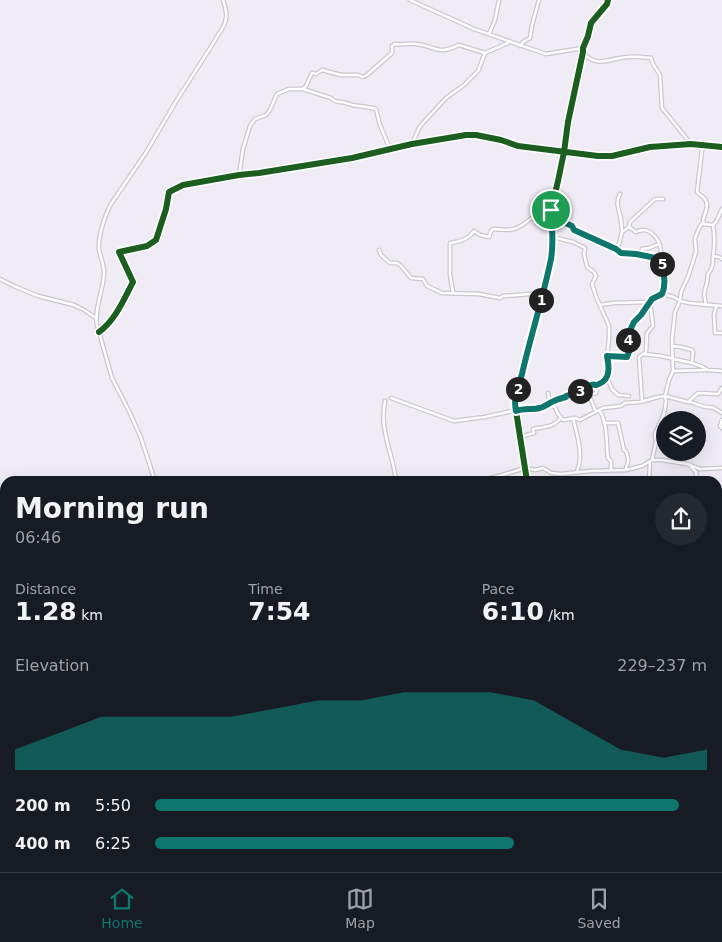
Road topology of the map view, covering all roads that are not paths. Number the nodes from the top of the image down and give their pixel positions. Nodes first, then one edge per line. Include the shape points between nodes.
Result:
1 (223, 0) edge
2 (410, 0) edge
3 (499, 0) edge
4 (539, 0) edge
5 (608, 0) edge
6 (489, 34) junction
7 (509, 42) junction
8 (520, 46) junction
9 (583, 50) junction
10 (485, 53) junction
11 (303, 89) junction
12 (412, 144) junction
13 (691, 144) junction
14 (705, 146) junction
15 (722, 146) edge
16 (390, 149) junction
17 (564, 152) junction
18 (239, 175) junction
19 (620, 194) dead end
20 (663, 199) dead end
21 (722, 209) edge
22 (551, 210) junction
23 (703, 223) junction
24 (713, 225) junction
25 (629, 227) junction
26 (622, 232) junction
27 (553, 238) junction
28 (659, 243) junction
29 (616, 249) junction
30 (379, 250) dead end
31 (641, 255) junction
32 (713, 256) junction
33 (661, 259) junction
34 (722, 259) edge
35 (0, 279) edge
36 (544, 291) junction
37 (453, 293) junction
38 (662, 294) junction
39 (680, 301) junction
40 (650, 302) junction
41 (706, 304) junction
42 (600, 305) junction
43 (722, 306) edge
44 (718, 307) junction
45 (96, 318) junction
46 (99, 332) junction
47 (722, 333) edge
48 (673, 346) junction
49 (644, 354) junction
50 (607, 356) junction
51 (672, 358) junction
52 (692, 363) junction
53 (708, 370) junction
54 (673, 371) junction
55 (722, 371) edge
56 (598, 385) junction
57 (722, 388) edge
58 (577, 392) junction
59 (548, 393) dead end
60 (589, 395) junction
61 (629, 396) dead end
62 (665, 396) junction
63 (390, 398) dead end
64 (385, 401) dead end
65 (642, 401) junction
66 (688, 402) junction
67 (550, 404) junction
68 (516, 411) junction
69 (597, 411) junction
70 (722, 413) edge
71 (561, 417) junction
72 (573, 418) junction
73 (722, 420) edge
74 (604, 423) junction
75 (722, 428) edge
76 (520, 437) junction
77 (651, 461) junction
78 (691, 465) junction
79 (525, 468) junction
80 (722, 468) edge
81 (611, 470) junction
82 (626, 470) junction
83 (577, 472) junction
84 (153, 476) edge
85 (395, 476) edge
86 (500, 476) edge
87 (526, 476) edge
88 (650, 476) edge
89 (696, 476) edge

1 - 45 street via 227,15 225,26 106,213 99,247 104,271
2 - 6 street
3 - 6 street
4 - 8 street via 530,38
5 - 9 street via 592,23
6 - 7 street
7 - 8 street
7 - 10 street
8 - 9 street via 546,54
9 - 13 street via 596,62 625,57 650,58 660,75 662,108
9 - 17 street
10 - 11 street via 459,45 441,51 417,44 395,44 392,53 363,77 322,70 310,74
10 - 12 street via 478,71 423,123
11 - 16 street via 336,102 376,109
11 - 18 street via 289,89 277,94 266,115 254,119 243,149
12 - 16 street
12 - 17 street via 476,135 518,146
13 - 14 street
13 - 17 street via 650,147 612,156
14 - 15 street
14 - 23 street via 697,192 707,204
16 - 18 street
17 - 22 street
18 - 46 street via 183,186 169,192 156,240 147,246 120,252 133,282 106,327
19 - 26 street via 617,206
20 - 25 street via 655,199 630,222
21 - 24 street
22 - 27 street
22 - 29 street via 574,230
22 - 37 street via 539,212 516,229 493,229 489,236 474,231 464,240 450,242
23 - 24 street
23 - 39 street via 694,238 696,252
24 - 32 street
25 - 26 street
25 - 28 street via 636,232 648,231
26 - 29 street
27 - 36 street
27 - 42 street via 585,248 587,267 596,276 592,284
28 - 31 street via 642,250
28 - 33 street
29 - 31 street via 621,253
30 - 37 street via 390,263 397,263 411,278 423,279 428,286 442,293
31 - 33 street
32 - 34 street
32 - 41 street via 704,294
33 - 38 street via 665,284
35 - 45 street via 38,296 74,305
36 - 37 street via 500,298
36 - 68 street via 515,395
38 - 39 street
38 - 40 street
39 - 41 street
39 - 48 street via 675,312
40 - 42 street
40 - 49 street via 653,326 647,333
40 - 50 street via 629,331 627,357
41 - 44 street
42 - 50 street via 609,326
43 - 44 street
44 - 47 street via 715,308 715,333
45 - 46 street
46 - 84 street via 112,378 141,438
48 - 51 street
48 - 52 street via 692,350
49 - 51 street
49 - 65 street via 639,357
50 - 56 street via 608,377
51 - 52 street
51 - 54 street
52 - 53 street
53 - 54 street
53 - 55 street
54 - 62 street
56 - 58 street
56 - 60 street via 596,393
56 - 61 street via 609,382 618,395
57 - 66 street via 718,394 698,392
58 - 60 street via 584,397
58 - 67 street
59 - 67 street
60 - 69 street
62 - 65 street
62 - 66 street
62 - 77 street via 664,414 655,434
63 - 68 street via 454,421
64 - 85 street via 385,436
65 - 69 street
66 - 70 street via 712,407
67 - 68 street
67 - 71 street via 556,407
68 - 76 street
69 - 72 street via 580,420
69 - 74 street via 603,415
71 - 72 street via 563,420
71 - 76 street via 552,425 533,429 534,433
72 - 83 street via 580,454
73 - 75 street
74 - 81 street
74 - 82 street via 618,423 628,458
76 - 79 street
77 - 78 street
77 - 82 street
77 - 88 street
78 - 80 street via 700,469
78 - 89 street
79 - 83 street via 542,468 562,474
79 - 86 street
79 - 87 street
81 - 82 street
81 - 83 street

